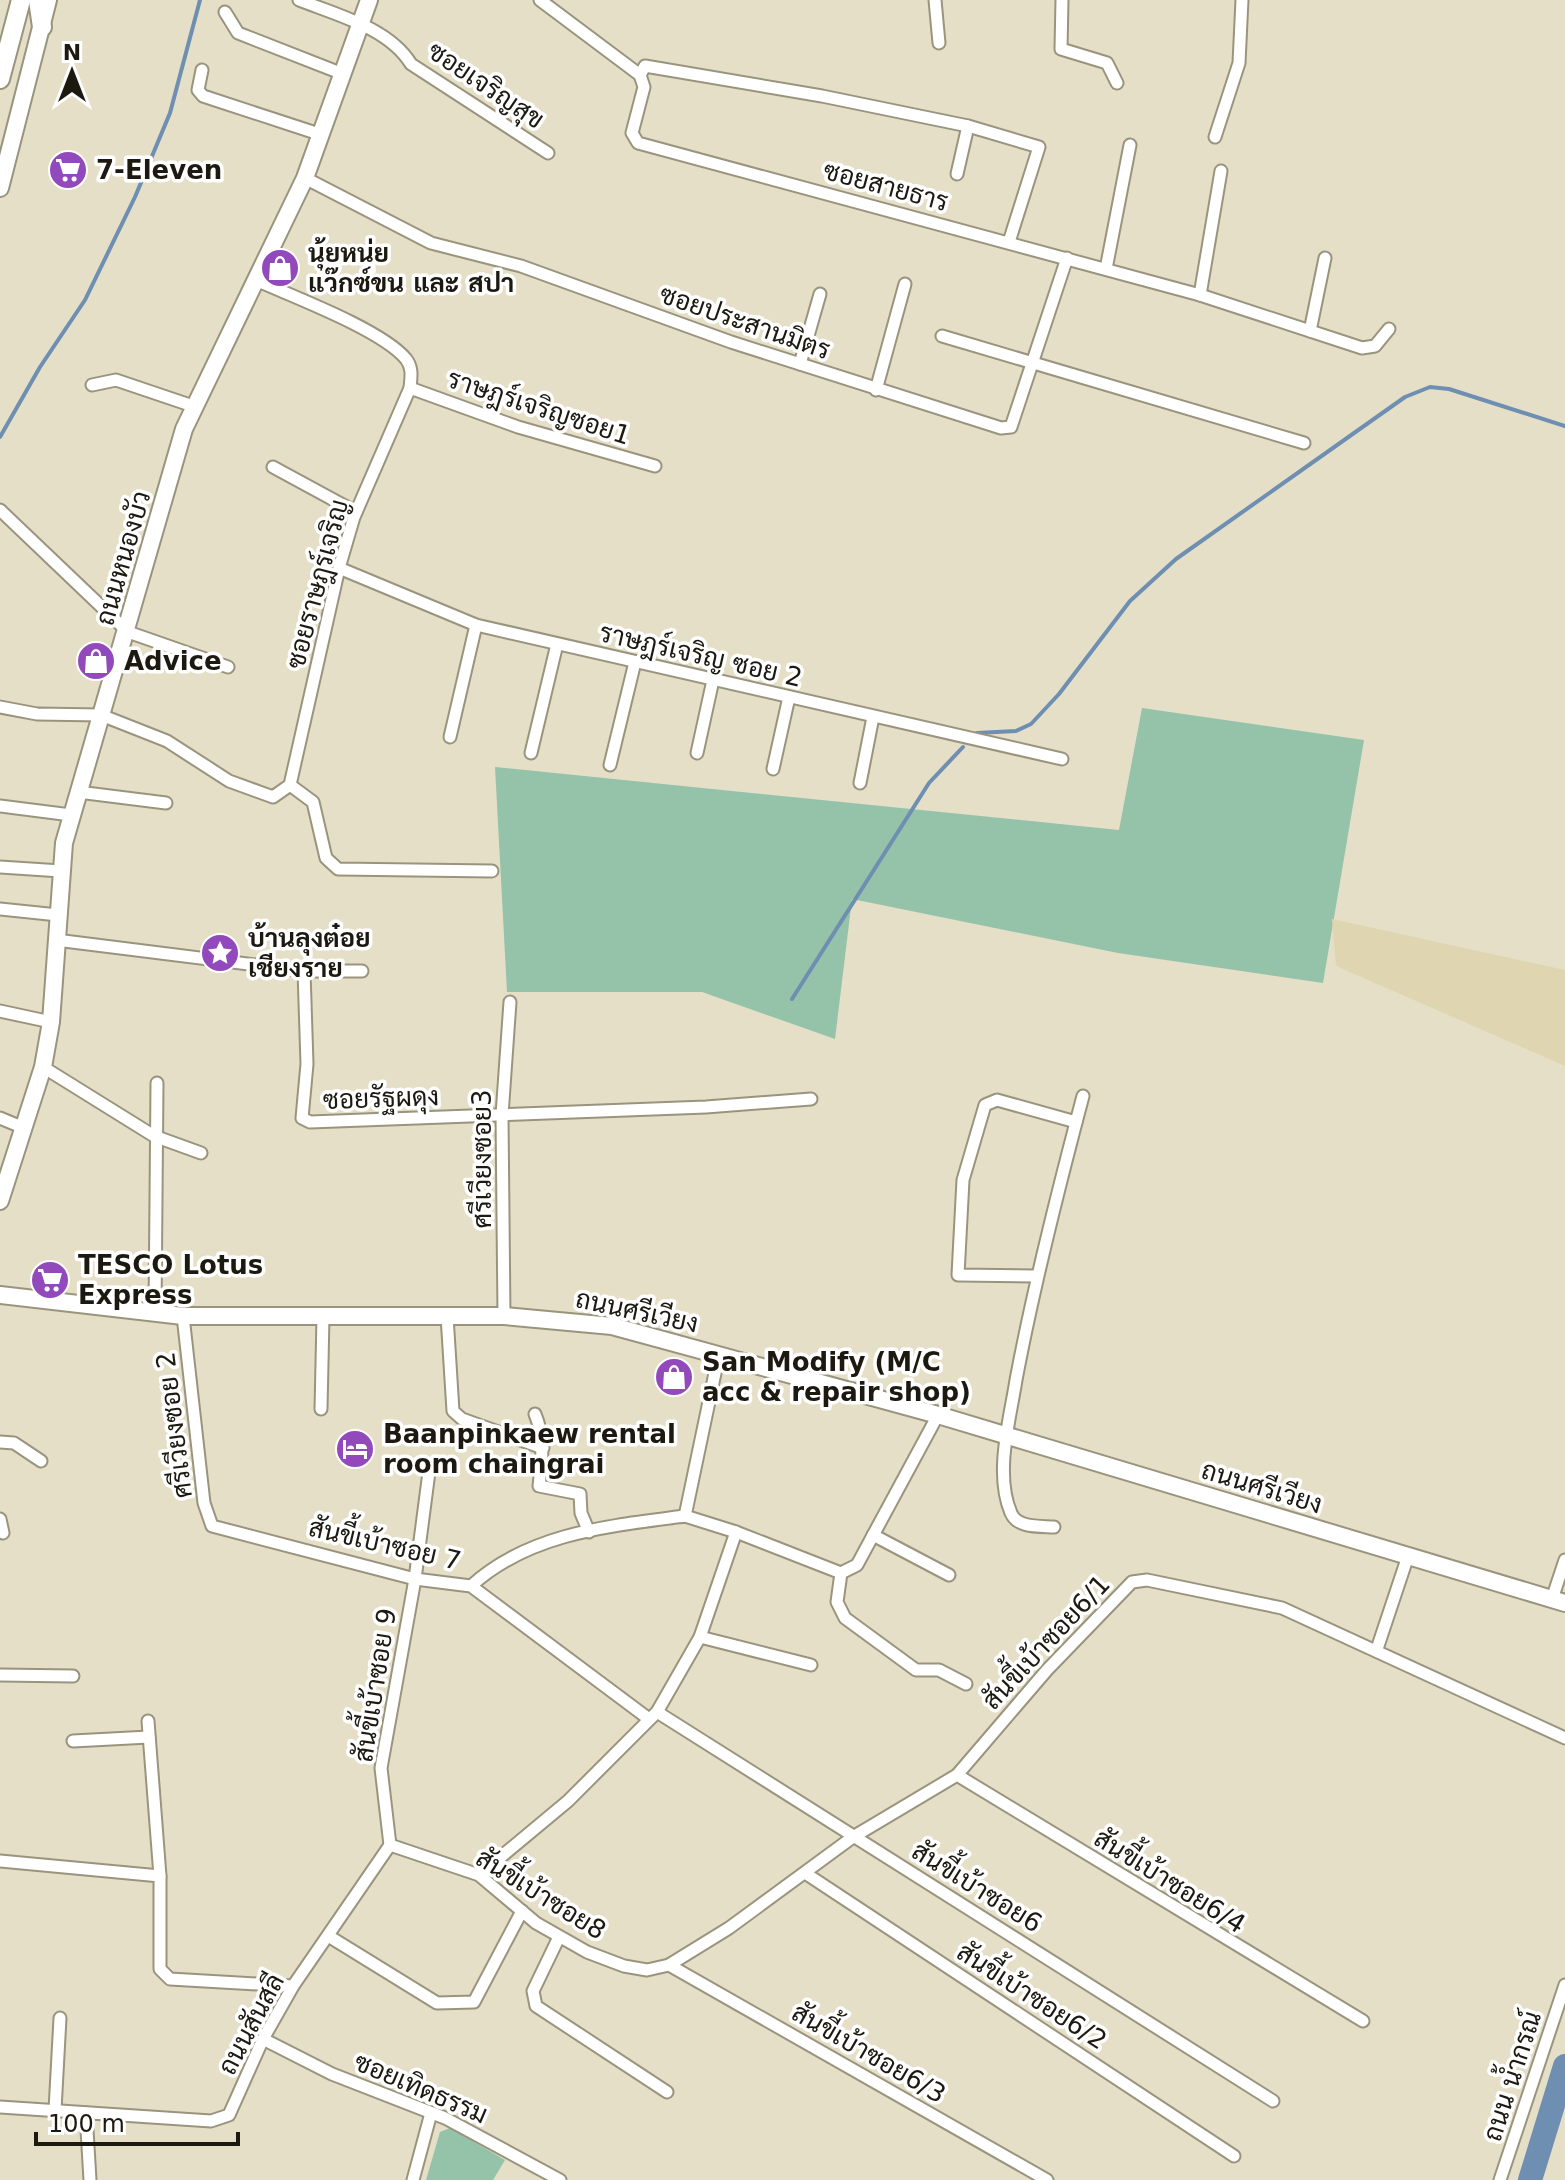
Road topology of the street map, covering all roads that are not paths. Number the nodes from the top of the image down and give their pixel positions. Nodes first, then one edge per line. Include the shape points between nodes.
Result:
1 (21, 0) edge
2 (38, 0) edge
3 (48, 0) edge
4 (299, 0) edge
5 (369, 0) edge
6 (540, 0) edge
7 (935, 0) edge
8 (1062, 0) edge
9 (1242, 0) edge
10 (225, 12) dead end
11 (362, 25) junction
12 (42, 27) junction
13 (939, 43) dead end
14 (202, 70) dead end
15 (343, 74) junction
16 (640, 75) junction
17 (0, 79) edge
18 (1117, 83) dead end
19 (968, 126) junction
20 (322, 135) junction
21 (1215, 137) dead end
22 (1130, 145) dead end
23 (548, 153) dead end
24 (1221, 171) dead end
25 (957, 174) dead end
26 (305, 178) junction
27 (0, 188) edge
28 (1009, 242) junction
29 (1067, 258) junction
30 (1325, 258) dead end
31 (1106, 269) junction
32 (258, 281) junction
33 (905, 284) dead end
34 (820, 294) dead end
35 (1200, 295) junction
36 (1389, 329) dead end
37 (1310, 331) junction
38 (942, 336) dead end
39 (1032, 363) junction
40 (800, 364) junction
41 (92, 385) dead end
42 (410, 388) junction
43 (876, 390) junction
44 (193, 406) junction
45 (1304, 443) dead end
46 (655, 466) dead end
47 (273, 467) dead end
48 (0, 510) edge
49 (356, 512) junction
50 (339, 568) junction
51 (476, 625) junction
52 (128, 632) junction
53 (557, 644) junction
54 (635, 662) junction
55 (228, 667) dead end
56 (713, 680) junction
57 (789, 697) junction
58 (0, 707) edge
59 (101, 715) junction
60 (873, 717) junction
61 (450, 737) dead end
62 (531, 753) dead end
63 (697, 753) dead end
64 (1062, 759) dead end
65 (610, 765) dead end
66 (773, 769) dead end
67 (860, 783) dead end
68 (290, 785) junction
69 (78, 792) junction
70 (166, 803) dead end
71 (0, 806) edge
72 (71, 815) junction
73 (0, 867) edge
74 (61, 871) junction
75 (492, 871) dead end
76 (0, 909) edge
77 (58, 915) junction
78 (56, 940) junction
79 (304, 971) junction
80 (362, 971) dead end
81 (510, 1002) dead end
82 (0, 1011) edge
83 (51, 1022) junction
84 (43, 1067) junction
85 (157, 1083) dead end
86 (1083, 1096) dead end
87 (811, 1099) dead end
88 (502, 1115) junction
89 (0, 1118) edge
90 (1076, 1122) junction
91 (24, 1128) junction
92 (154, 1136) junction
93 (201, 1153) dead end
94 (0, 1201) edge
95 (1035, 1276) junction
96 (0, 1295) edge
97 (155, 1314) junction
98 (183, 1316) junction
99 (447, 1316) junction
100 (504, 1316) junction
101 (323, 1317) junction
102 (719, 1354) junction
103 (321, 1409) dead end
104 (535, 1414) dead end
105 (938, 1415) junction
106 (1007, 1435) junction
107 (0, 1442) edge
108 (543, 1448) junction
109 (41, 1461) dead end
110 (429, 1472) dead end
111 (685, 1516) junction
112 (0, 1519) edge
113 (212, 1526) joint
114 (1054, 1527) dead end
115 (589, 1532) junction
116 (736, 1532) junction
117 (3, 1533) dead end
118 (873, 1535) junction
119 (1408, 1556) junction
120 (1565, 1560) edge
121 (841, 1573) junction
122 (949, 1575) dead end
123 (415, 1579) junction
124 (471, 1586) junction
125 (1558, 1601) edge
126 (700, 1637) junction
127 (1377, 1649) junction
128 (811, 1665) dead end
129 (0, 1675) edge
130 (73, 1676) dead end
131 (966, 1684) dead end
132 (653, 1716) junction
133 (148, 1721) dead end
134 (149, 1737) junction
135 (1565, 1738) edge
136 (73, 1741) dead end
137 (957, 1775) junction
138 (853, 1837) junction
139 (390, 1845) junction
140 (0, 1861) edge
141 (805, 1873) junction
142 (479, 1875) junction
143 (160, 1876) junction
144 (522, 1911) junction
145 (330, 1937) junction
146 (559, 1937) junction
147 (669, 1965) junction
148 (1565, 1985) edge
149 (293, 1986) junction
150 (60, 2018) dead end
151 (1363, 2021) dead end
152 (263, 2039) junction
153 (667, 2092) dead end
154 (1273, 2101) dead end
155 (0, 2107) edge
156 (55, 2110) junction
157 (86, 2113) junction
158 (431, 2113) junction
159 (1234, 2156) dead end
160 (90, 2180) edge
161 (413, 2180) edge
162 (560, 2180) edge
163 (1047, 2180) edge
164 (1500, 2180) edge

1 - 17 main road
2 - 12 main road
3 - 12 main road
4 - 11 street, ซอยเจริญสุข
5 - 11 main road, ถนนหนองบัว
6 - 16 street
7 - 13 street
8 - 18 street via 1061,49 1107,63
9 - 21 street via 1239,63
10 - 15 street via 238,33
11 - 15 main road, ถนนหนองบัว
11 - 23 street, ซอยเจริญสุข via 402,49 411,64
12 - 27 main road
14 - 20 street via 198,90 203,96
15 - 20 main road, ถนนหนองบัว
16 - 19 street via 645,66 664,67
16 - 28 street, ซอยสายธาร via 644,87 632,133 638,143
19 - 25 street
19 - 28 street via 1039,147
20 - 26 main road, ถนนหนองบัว
22 - 31 street
24 - 35 street
26 - 32 main road, ถนนหนองบัว
26 - 40 street, ซอยประสานมิตร via 431,243 521,266
28 - 29 street, ซอยสายธาร
29 - 31 street, ซอยสายธาร
29 - 39 street, ซอยประสานมิตร
30 - 37 street
31 - 35 street, ซอยสายธาร
32 - 42 street via 360,327 405,358 412,370
32 - 44 main road, ถนนหนองบัว
33 - 43 street
34 - 40 street
35 - 37 street, ซอยสายธาร
36 - 37 street, ซอยสายธาร via 1375,346 1362,348
38 - 39 street
39 - 43 street, ซอยประสานมิตร via 1011,427
39 - 45 street
40 - 43 street, ซอยประสานมิตร
41 - 44 street via 116,380
42 - 46 street, ราษฎร์เจริญซอย1 via 518,427
42 - 49 street, ซอยราษฎร์เจริญ
44 - 52 main road, ถนนหนองบัว
47 - 49 street
48 - 52 street
49 - 50 street, ซอยราษฎร์เจริญ
50 - 51 street, ราษฎร์เจริญ ซอย 2
50 - 68 street, ซอยราษฎร์เจริญ
51 - 53 street, ราษฎร์เจริญ ซอย 2
51 - 61 street
52 - 55 street
52 - 59 main road, ถนนหนองบัว
53 - 54 street, ราษฎร์เจริญ ซอย 2
53 - 62 street
54 - 56 street, ราษฎร์เจริญ ซอย 2
54 - 65 street
56 - 57 street, ราษฎร์เจริญ ซอย 2
56 - 63 street
57 - 60 street, ราษฎร์เจริญ ซอย 2
57 - 66 street
58 - 59 street via 37,714
59 - 68 street via 167,741 229,781 273,797
59 - 69 main road, ถนนหนองบัว
60 - 64 street, ราษฎร์เจริญ ซอย 2
60 - 67 street
68 - 75 street via 313,802 326,858 338,869
69 - 70 street
69 - 72 main road, ถนนหนองบัว
71 - 72 street
72 - 74 main road, ถนนหนองบัว
73 - 74 street
74 - 77 main road, ถนนหนองบัว
76 - 77 street
77 - 78 main road, ถนนหนองบัว
78 - 79 street
78 - 83 main road, ถนนหนองบัว
79 - 80 street
79 - 88 street, ซอยรัฐผดุง via 307,1064 302,1118 310,1122
81 - 88 street, ศรีเวียงซอย3
82 - 83 street
83 - 84 main road, ถนนหนองบัว
84 - 91 main road, ถนนหนองบัว
84 - 92 street
85 - 92 street
86 - 90 street
87 - 88 street, ซอยรัฐผดุง
88 - 100 street, ศรีเวียงซอย3
89 - 91 street
90 - 95 street
90 - 95 street via 997,1100 985,1105 963,1180 958,1275
91 - 94 main road, ถนนหนองบัว
92 - 93 street
92 - 97 street
95 - 106 street
96 - 97 main road, ถนนศรีเวียง
97 - 98 main road, ถนนศรีเวียง
98 - 101 main road, ถนนศรีเวียง
98 - 113 street, ศรีเวียงซอย 2 via 204,1503
99 - 100 main road, ถนนศรีเวียง
99 - 101 main road, ถนนศรีเวียง
99 - 108 street via 453,1411
100 - 102 main road, ถนนศรีเวียง via 612,1326
101 - 103 street
102 - 105 main road, ถนนศรีเวียง
102 - 111 street
104 - 108 street
105 - 106 main road, ถนนศรีเวียง
105 - 118 street
106 - 114 street via 1005,1487 1011,1515 1022,1524
106 - 119 main road, ถนนศรีเวียง
107 - 109 street via 14,1443
108 - 115 street via 539,1486 580,1494
110 - 123 street, สันขี้เบ้าซอย 9
111 - 115 street
111 - 116 street
112 - 117 street
113 - 123 street, สันขี้เบ้าซอย 7
115 - 124 street via 532,1547 495,1565
116 - 121 street
116 - 126 street
118 - 121 street via 857,1565
118 - 122 street
119 - 125 main road, ถนนศรีเวียง
119 - 127 street
120 - 125 street
121 - 131 street via 837,1602 845,1618 916,1670 939,1670
123 - 124 street, สันขี้เบ้าซอย 7
123 - 139 street, สันขี้เบ้าซอย 9 via 381,1768
124 - 132 street, สันขี้เบ้าซอย 7
126 - 128 street
126 - 132 street
127 - 135 street, สันขี้เบ้าซอย6/1
127 - 137 street, สันขี้เบ้าซอย6/1 via 1282,1608 1147,1580 1132,1582
129 - 130 street
132 - 138 street, สันขี้เบ้าซอย6
132 - 142 street via 568,1801
133 - 134 street
134 - 136 street
134 - 143 street
137 - 138 street, สันขี้เบ้าซอย6/1
137 - 151 street, สันขี้เบ้าซอย6/4
138 - 141 street, สันขี้เบ้าซอย6/1
138 - 154 street, สันขี้เบ้าซอย6
139 - 142 street, สันขี้เบ้าซอย8
139 - 145 street, ถนนสันสลี
140 - 143 street
141 - 147 street, สันขี้เบ้าซอย6/1
141 - 159 street, สันขี้เบ้าซอย6/2
142 - 144 street, สันขี้เบ้าซอย8
143 - 149 street via 160,1969 170,1979
144 - 145 street via 474,2002 437,2003
144 - 146 street, สันขี้เบ้าซอย8
145 - 149 street, ถนนสันสลี
146 - 147 street, สันขี้เบ้าซอย8 via 624,1966 647,1970
146 - 153 street via 533,1991 536,2006
147 - 163 street, สันขี้เบ้าซอย6/3
148 - 164 street, ถนน น้ำกรณ์
149 - 152 street, ถนนสันสลี
150 - 156 street
152 - 157 street, ถนนสันสลี via 229,2115 211,2121
152 - 158 street, ซอยเทิดธรรม via 332,2074
155 - 156 street, ถนนสันสลี
156 - 157 street, ถนนสันสลี
157 - 160 street
158 - 161 street
158 - 162 street, ซอยเทิดธรรม

